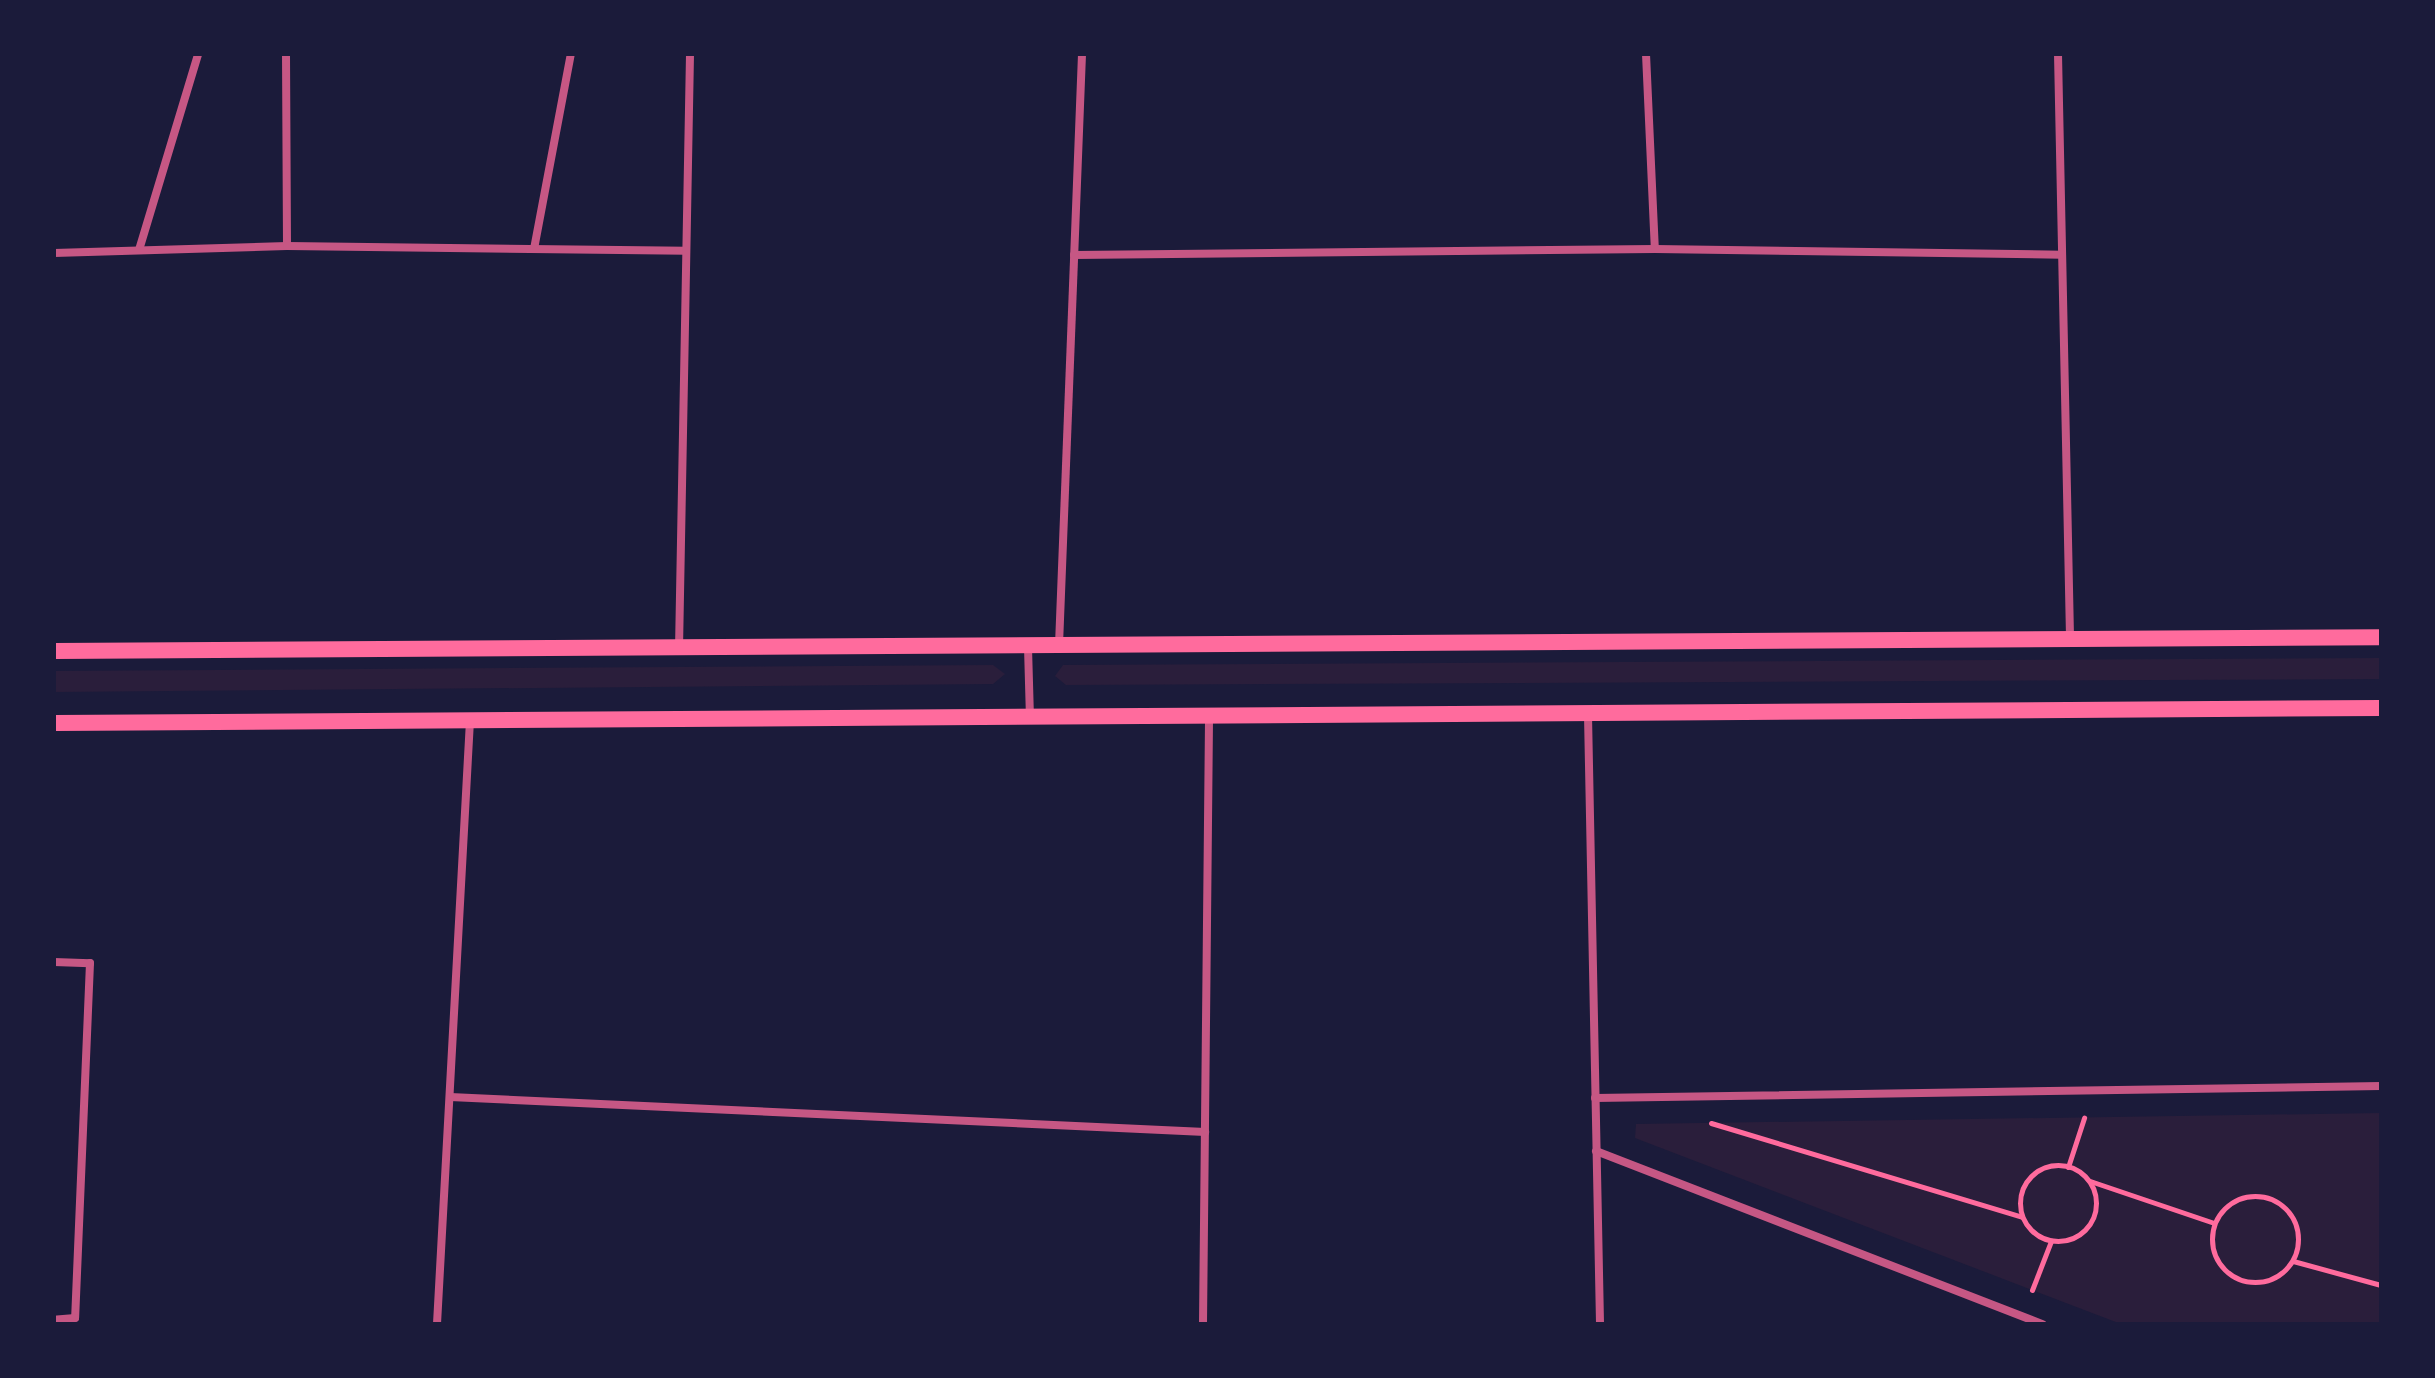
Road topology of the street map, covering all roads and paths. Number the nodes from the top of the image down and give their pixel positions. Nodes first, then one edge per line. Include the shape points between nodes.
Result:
1 (198, 54) edge
2 (286, 54) edge
3 (571, 54) edge
4 (690, 54) edge
5 (1082, 54) edge
6 (1646, 54) edge
7 (2058, 54) edge
8 (287, 246) junction
9 (534, 249) junction
10 (1655, 249) junction
11 (139, 250) junction
12 (686, 251) junction
13 (54, 253) edge
14 (1074, 255) junction
15 (2062, 255) junction
16 (2381, 637) edge
17 (2070, 639) junction
18 (1028, 647) junction
19 (1059, 647) junction
20 (679, 649) junction
21 (54, 651) edge
22 (2381, 708) edge
23 (1588, 715) junction
24 (1209, 717) junction
25 (1030, 718) junction
26 (470, 721) junction
27 (54, 723) edge
28 (54, 962) edge
29 (2381, 1086) edge
30 (450, 1097) junction
31 (1595, 1098) junction
32 (2084, 1118) dead end
33 (1711, 1123) dead end
34 (1205, 1132) junction
35 (1596, 1151) junction
36 (2068, 1167) junction
37 (2089, 1181) junction
38 (2022, 1217) junction
39 (2214, 1223) junction
40 (2051, 1241) junction
41 (2293, 1261) junction
42 (2381, 1285) edge
43 (2032, 1290) dead end
44 (54, 1320) edge
45 (437, 1324) edge
46 (1203, 1324) edge
47 (1600, 1324) edge
48 (2043, 1324) edge

1 - 11 street
2 - 8 street
3 - 9 street
4 - 12 street
5 - 14 street
6 - 10 street
7 - 15 street
8 - 9 street
8 - 11 street
9 - 12 street
10 - 14 street
10 - 15 street
11 - 13 street
12 - 20 street
14 - 19 street
15 - 17 street
16 - 17 main road
17 - 19 main road
18 - 19 main road
18 - 20 main road
18 - 25 street
20 - 21 main road
22 - 23 main road
23 - 24 main road
23 - 31 street
24 - 25 main road
24 - 34 street
25 - 26 main road
26 - 27 main road
26 - 30 street
28 - 44 street via 90,963 75,1318
29 - 31 street
30 - 34 street
30 - 45 street
31 - 35 street
32 - 36 path
33 - 38 path
34 - 46 street
35 - 47 street
35 - 48 street
36 - 37 path
36 - 38 path via 2044,1167 2025,1182
37 - 39 path
37 - 40 path via 2096,1206 2087,1229
38 - 40 path
39 - 41 path via 2213,1253 2232,1276 2259,1283
39 - 41 path via 2247,1195 2276,1200 2295,1221
40 - 43 path
41 - 42 path

